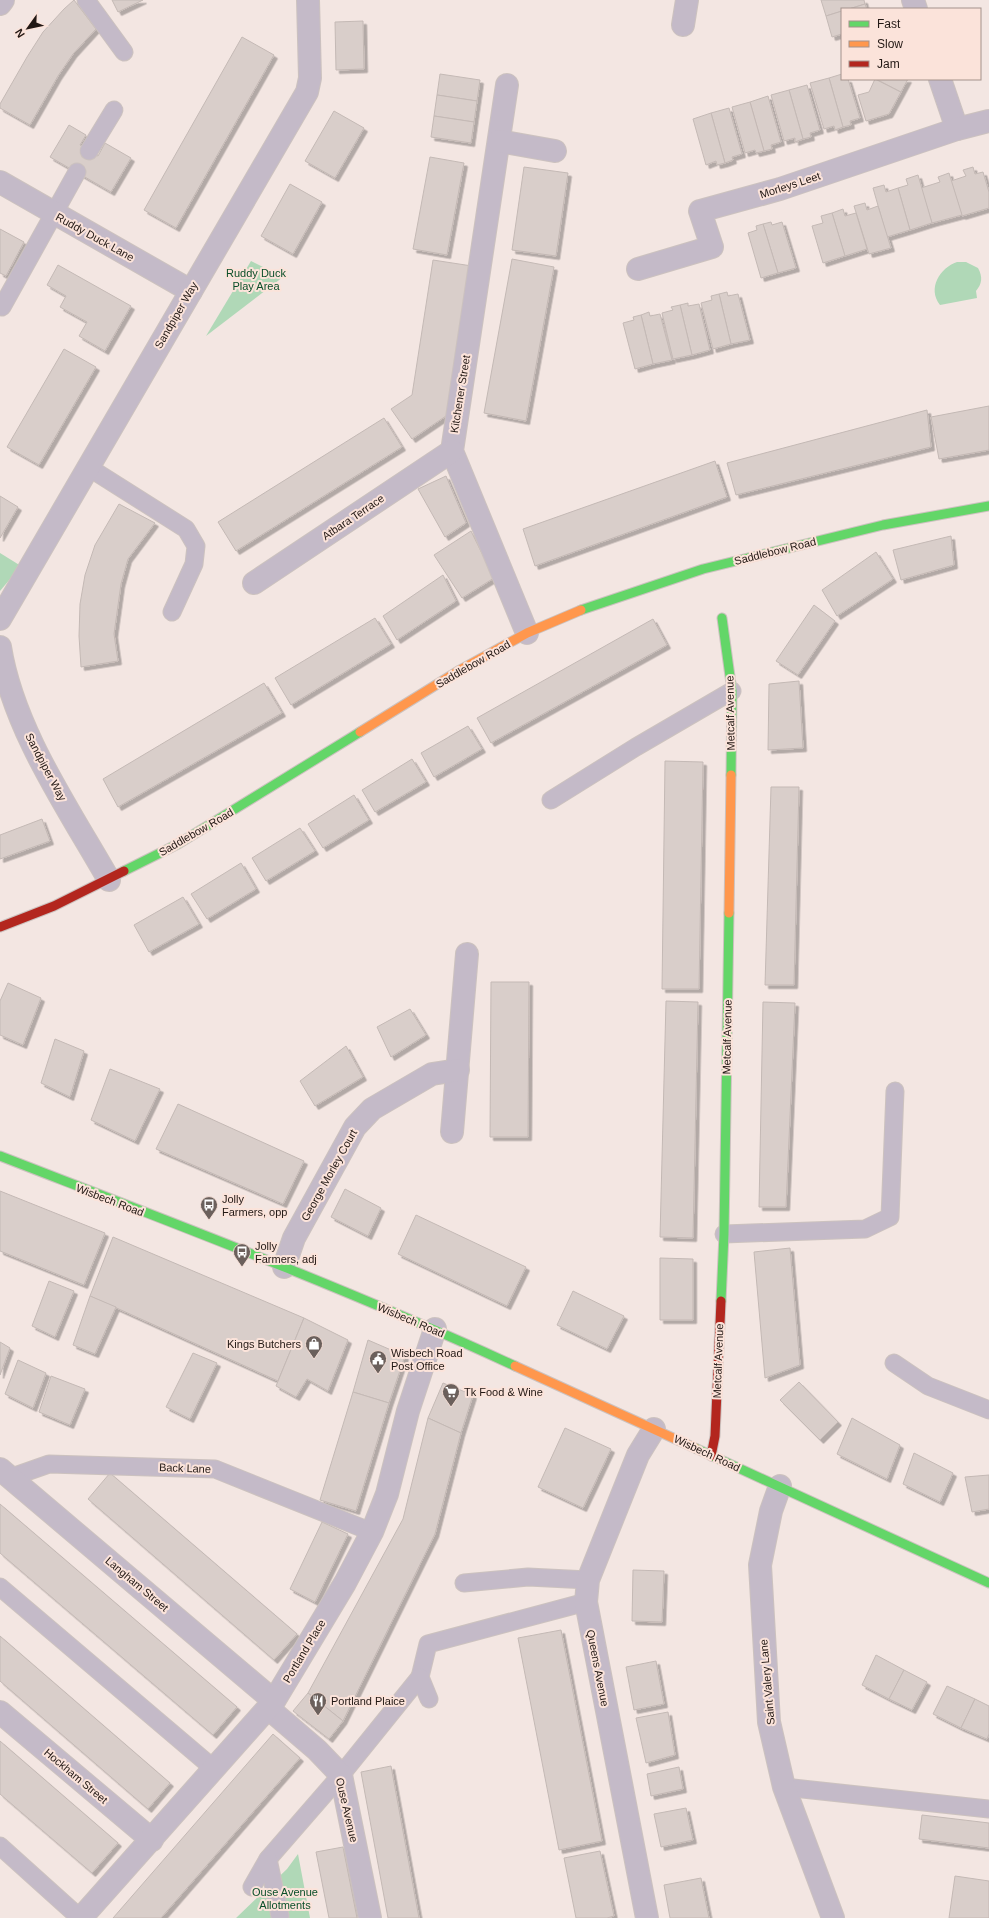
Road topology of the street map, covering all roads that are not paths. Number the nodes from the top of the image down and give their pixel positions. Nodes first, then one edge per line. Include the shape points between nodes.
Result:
1 (3, 0) edge
2 (86, 0) edge
3 (308, 0) edge
4 (687, 0) edge
5 (0, 4) edge
6 (684, 25) dead end
7 (124, 52) dead end
8 (940, 80) edge
9 (507, 85) dead end
10 (114, 110) dead end
11 (989, 120) edge
12 (957, 129) junction
13 (499, 142) junction
14 (89, 151) dead end
15 (555, 151) dead end
16 (77, 172) dead end
17 (0, 182) edge
18 (55, 214) junction
19 (638, 269) dead end
20 (191, 291) junction
21 (2, 307) dead end
22 (452, 451) junction
23 (88, 467) junction
24 (989, 506) edge
25 (254, 583) dead end
26 (172, 612) dead end
27 (722, 618) dead end
28 (0, 619) edge
29 (527, 633) junction
30 (0, 647) edge
31 (732, 691) junction
32 (551, 800) dead end
33 (109, 880) junction
34 (0, 927) edge
35 (467, 954) dead end
36 (458, 1070) junction
37 (895, 1091) dead end
38 (452, 1132) dead end
39 (0, 1156) edge
40 (724, 1234) junction
41 (284, 1268) junction
42 (434, 1329) junction
43 (894, 1363) dead end
44 (989, 1410) edge
45 (654, 1429) junction
46 (711, 1456) junction
47 (6, 1473) edge
48 (780, 1486) junction
49 (372, 1532) junction
50 (588, 1580) junction
51 (464, 1582) dead end
52 (989, 1582) edge
53 (0, 1587) edge
54 (586, 1602) junction
55 (420, 1677) junction
56 (429, 1699) dead end
57 (271, 1705) junction
58 (0, 1712) edge
59 (213, 1768) junction
60 (341, 1774) junction
61 (784, 1787) junction
62 (989, 1808) edge
63 (152, 1840) junction
64 (0, 1846) edge
65 (268, 1858) junction
66 (252, 1887) dead end
67 (280, 1916) dead end
68 (81, 1918) edge
69 (370, 1918) edge
70 (647, 1918) edge
71 (832, 1918) edge

1 - 5 street
2 - 7 lane
3 - 20 street, Sandpiper Way via 310,78 307,92
4 - 6 street
8 - 12 street
9 - 13 street, Kitchener Street
10 - 14 lane
11 - 12 street, Morleys Leet
12 - 19 street, Morleys Leet via 780,189 700,211 712,247
13 - 15 street
13 - 22 street, Kitchener Street
16 - 18 lane
17 - 18 street, Ruddy Duck Lane
18 - 20 street, Ruddy Duck Lane
18 - 21 lane
20 - 23 street, Sandpiper Way
22 - 25 street, Atbara Terrace
22 - 29 street
23 - 26 lane via 186,529 196,546 194,564
23 - 28 street, Sandpiper Way
24 - 29 street, Saddlebow Road via 883,525 703,569 596,604
27 - 31 street, Metcalf Avenue
29 - 33 street, Saddlebow Road via 460,670 206,828
30 - 33 street, Sandpiper Way via 7,682 21,717 44,765
31 - 32 lane
31 - 40 street, Metcalf Avenue
33 - 34 street, Saddlebow Road via 54,906
35 - 36 street
36 - 38 street
36 - 41 street, George Morley Court via 432,1074 372,1108 354,1127 294,1238
37 - 40 lane via 890,1217 865,1229
39 - 41 street, Wisbech Road
40 - 46 street, Metcalf Avenue via 715,1436
41 - 42 street, Wisbech Road
42 - 45 street, Wisbech Road
42 - 49 street, Portland Place via 408,1411 387,1494
43 - 44 lane via 928,1386
45 - 46 street, Wisbech Road
45 - 50 street, Queens Avenue via 638,1455
46 - 48 street, Wisbech Road
47 - 49 lane, Back Lane via 49,1464 215,1469
47 - 57 street, Langham Street
48 - 52 street, Wisbech Road
48 - 61 street, Saint Valery Lane via 771,1511 760,1565 769,1722
49 - 57 street, Portland Place via 345,1583
50 - 51 lane via 528,1577
50 - 54 street, Queens Avenue
53 - 59 lane
54 - 55 lane via 428,1644
54 - 70 street, Queens Avenue
55 - 56 lane
55 - 60 lane
57 - 59 street, Portland Place
57 - 60 street, Ouse Avenue
58 - 63 street, Hockham Street
59 - 63 street, Portland Place
60 - 65 lane
60 - 69 street, Ouse Avenue
61 - 62 lane
61 - 71 street, Saint Valery Lane
63 - 68 street, Portland Place
64 - 68 lane
65 - 66 lane
65 - 67 lane

